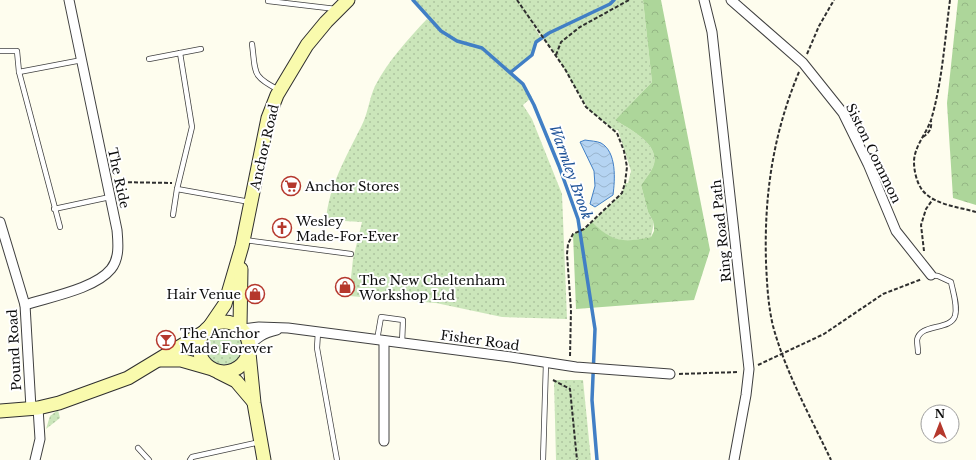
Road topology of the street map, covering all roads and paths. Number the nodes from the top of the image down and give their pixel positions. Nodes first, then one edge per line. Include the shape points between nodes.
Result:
1 (69, 0) edge
2 (517, 0) edge
3 (629, 0) edge
4 (704, 0) edge
5 (731, 0) edge
6 (834, 0) edge
7 (950, 0) edge
8 (268, 1) dead end
9 (344, 5) edge
10 (252, 44) dead end
11 (201, 49) dead end
12 (0, 51) edge
13 (180, 53) junction
14 (556, 55) junction
15 (149, 59) dead end
16 (82, 60) junction
17 (803, 63) junction
18 (20, 72) junction
19 (279, 90) junction
20 (107, 182) junction
21 (179, 183) junction
22 (178, 189) junction
23 (110, 197) junction
24 (933, 199) junction
25 (252, 202) junction
26 (54, 209) junction
27 (976, 212) edge
28 (174, 215) dead end
29 (0, 222) edge
30 (60, 227) dead end
31 (243, 243) junction
32 (4, 245) edge
33 (351, 254) dead end
34 (918, 258) junction
35 (931, 275) junction
36 (25, 305) junction
37 (242, 328) junction
38 (288, 328) junction
39 (207, 329) junction
40 (318, 332) junction
41 (381, 340) junction
42 (402, 343) junction
43 (249, 350) junction
44 (918, 352) dead end
45 (782, 355) junction
46 (159, 360) junction
47 (546, 363) junction
48 (573, 367) junction
49 (749, 369) junction
50 (214, 370) junction
51 (670, 374) joint
52 (546, 376) junction
53 (254, 403) junction
54 (34, 408) junction
55 (0, 410) edge
56 (384, 441) dead end
57 (260, 442) junction
58 (138, 448) dead end
59 (35, 460) edge
60 (149, 460) edge
61 (190, 460) edge
62 (264, 460) edge
63 (337, 460) edge
64 (543, 460) edge
65 (577, 460) edge
66 (734, 460) edge
67 (831, 460) edge

1 - 16 street, The Ride
2 - 14 path
3 - 14 path via 580,27 561,42
4 - 49 street, Ring Road Path via 712,32
5 - 17 street, Siston Common
6 - 17 path
7 - 24 path via 931,120 914,161 923,191
8 - 9 lane
9 - 19 street, Anchor Road via 307,46
10 - 19 lane via 256,75 262,82
11 - 13 lane
12 - 18 lane via 17,50
13 - 15 lane
13 - 21 lane via 192,126
14 - 48 path via 586,107 617,133 627,167 622,193 584,229 573,234 568,244
16 - 18 lane
16 - 20 street, The Ride
17 - 34 street, Siston Common via 843,113 896,231
17 - 45 path via 786,103 774,145 768,194 767,290 773,325
18 - 26 lane
19 - 25 street, Anchor Road via 268,118
20 - 21 path
20 - 23 street, The Ride
21 - 22 lane
22 - 25 lane
22 - 28 lane
23 - 26 lane
23 - 36 street, The Ride via 119,246 112,269 92,284
24 - 27 path
24 - 34 path via 926,209 921,225 925,248 924,255
25 - 31 street, Anchor Road
26 - 30 lane
29 - 32 street, Pound Road
31 - 33 lane
31 - 37 street, Anchor Road
31 - 39 street, Anchor Road via 225,304
32 - 36 street, Pound Road
34 - 35 street, Siston Common
35 - 44 lane via 951,282 955,315 948,323 922,332 917,340
35 - 45 path via 883,294 824,334
36 - 54 street, Pound Road
37 - 38 street, Fisher Road
37 - 39 street via 225,322
37 - 43 street
38 - 40 street, Fisher Road
38 - 43 street, Fisher Road via 259,336 252,342
39 - 46 street
39 - 50 street via 200,338 199,352 201,358
40 - 41 street, Fisher Road
40 - 63 lane via 317,348
41 - 42 street, Fisher Road
41 - 42 lane via 381,317 403,320
41 - 56 street
42 - 47 street, Fisher Road
43 - 50 street via 243,364 238,368 232,371
43 - 53 street
45 - 49 path
45 - 67 path
46 - 50 street via 180,360
46 - 54 street via 128,378 59,403
47 - 48 street, Fisher Road
47 - 52 lane
48 - 51 street, Fisher Road
49 - 51 path via 720,373
49 - 66 street, Ring Road Path
50 - 53 street via 236,381
52 - 64 lane
52 - 65 path via 570,389
53 - 57 street
54 - 55 street
54 - 59 street, Pound Road via 40,439
57 - 61 lane via 192,457
57 - 62 street
58 - 60 lane

